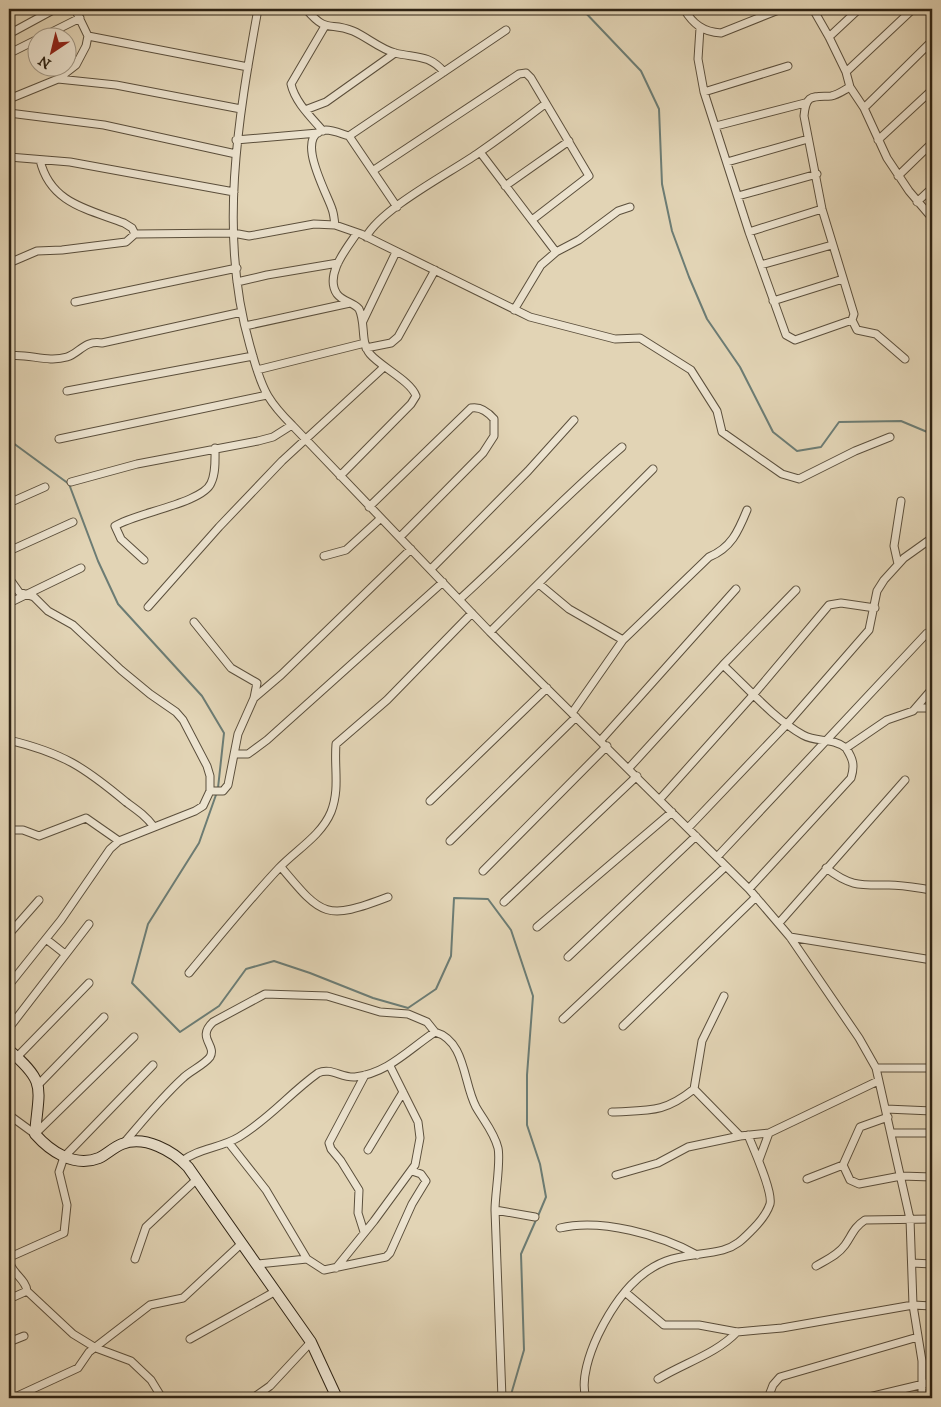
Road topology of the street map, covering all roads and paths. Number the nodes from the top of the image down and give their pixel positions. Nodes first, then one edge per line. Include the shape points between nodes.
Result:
1 (55, 9) edge
2 (75, 9) edge
3 (258, 9) edge
4 (306, 9) edge
5 (684, 9) edge
6 (773, 9) edge
7 (780, 9) edge
8 (859, 9) edge
9 (913, 9) edge
10 (816, 11) edge
11 (765, 16) junction
12 (80, 18) junction
13 (325, 26) junction
14 (60, 28) edge
15 (700, 28) junction
16 (506, 30) dead end
17 (9, 34) edge
18 (88, 36) junction
19 (830, 37) junction
20 (932, 41) edge
21 (28, 44) edge
22 (395, 52) junction
23 (10, 53) edge
24 (788, 66) dead end
25 (248, 67) junction
26 (444, 72) junction
27 (846, 72) junction
28 (58, 79) junction
29 (850, 87) junction
30 (932, 90) edge
31 (704, 92) junction
32 (9, 99) edge
33 (805, 103) junction
34 (546, 104) junction
35 (864, 108) junction
36 (241, 109) junction
37 (305, 110) junction
38 (9, 113) edge
39 (716, 126) junction
40 (320, 132) junction
41 (349, 136) junction
42 (808, 139) junction
43 (236, 140) junction
44 (878, 140) junction
45 (568, 141) junction
46 (932, 143) edge
47 (480, 152) junction
48 (236, 154) junction
49 (9, 157) edge
50 (40, 160) junction
51 (727, 162) junction
52 (374, 170) junction
53 (816, 174) junction
54 (898, 176) junction
55 (506, 186) junction
56 (932, 188) edge
57 (234, 192) junction
58 (738, 196) junction
59 (917, 202) junction
60 (397, 206) junction
61 (630, 207) dead end
62 (822, 209) junction
63 (932, 218) edge
64 (532, 220) junction
65 (335, 225) junction
66 (749, 232) junction
67 (233, 233) junction
68 (357, 233) junction
69 (135, 234) junction
70 (366, 237) junction
71 (832, 245) junction
72 (396, 252) junction
73 (556, 252) junction
74 (9, 263) edge
75 (338, 264) junction
76 (761, 265) junction
77 (237, 268) junction
78 (435, 270) junction
79 (843, 279) junction
80 (238, 282) junction
81 (773, 301) junction
82 (75, 302) dead end
83 (350, 303) junction
84 (514, 310) junction
85 (242, 312) junction
86 (852, 320) junction
87 (362, 324) junction
88 (245, 326) junction
89 (366, 345) junction
90 (9, 356) edge
91 (253, 356) junction
92 (905, 359) dead end
93 (384, 368) junction
94 (256, 370) junction
95 (67, 391) dead end
96 (267, 395) junction
97 (574, 420) dead end
98 (292, 425) junction
99 (890, 438) dead end
100 (59, 439) dead end
101 (306, 440) junction
102 (622, 447) dead end
103 (215, 448) junction
104 (653, 469) dead end
105 (340, 476) junction
106 (71, 482) dead end
107 (45, 487) dead end
108 (901, 501) dead end
109 (9, 503) edge
110 (369, 507) junction
111 (747, 510) dead end
112 (381, 518) junction
113 (72, 522) dead end
114 (400, 537) junction
115 (932, 538) edge
116 (411, 549) junction
117 (9, 551) edge
118 (324, 556) dead end
119 (144, 560) dead end
120 (898, 564) junction
121 (81, 568) dead end
122 (431, 569) junction
123 (9, 578) edge
124 (443, 582) junction
125 (539, 584) junction
126 (736, 590) dead end
127 (796, 590) dead end
128 (24, 594) junction
129 (460, 599) junction
130 (9, 603) edge
131 (148, 607) dead end
132 (875, 608) junction
133 (472, 613) junction
134 (194, 622) dead end
135 (490, 632) junction
136 (927, 633) dead end
137 (624, 640) junction
138 (723, 665) junction
139 (547, 688) junction
140 (932, 689) edge
141 (754, 694) junction
142 (254, 698) junction
143 (918, 708) junction
144 (932, 708) edge
145 (574, 715) junction
146 (787, 724) junction
147 (830, 739) junction
148 (9, 740) edge
149 (600, 740) junction
150 (607, 746) junction
151 (846, 748) junction
152 (235, 754) junction
153 (629, 768) junction
154 (637, 776) junction
155 (905, 780) dead end
156 (210, 791) junction
157 (660, 799) junction
158 (430, 801) dead end
159 (672, 812) junction
160 (154, 827) junction
161 (688, 828) junction
162 (9, 830) edge
163 (696, 836) junction
164 (119, 841) junction
165 (450, 842) dead end
166 (717, 857) junction
167 (281, 866) junction
168 (725, 867) junction
169 (826, 868) junction
170 (482, 871) dead end
171 (932, 889) edge
172 (749, 890) junction
173 (756, 897) junction
174 (388, 898) dead end
175 (38, 900) dead end
176 (504, 902) dead end
177 (779, 923) junction
178 (89, 924) dead end
179 (537, 927) dead end
180 (9, 934) edge
181 (790, 937) junction
182 (46, 938) junction
183 (65, 954) junction
184 (568, 957) dead end
185 (932, 960) edge
186 (189, 973) dead end
187 (89, 983) dead end
188 (9, 985) edge
189 (724, 996) dead end
190 (104, 1017) dead end
191 (563, 1019) dead end
192 (623, 1026) dead end
193 (9, 1028) edge
194 (435, 1032) junction
195 (134, 1038) dead end
196 (9, 1050) edge
197 (17, 1057) junction
198 (154, 1065) dead end
199 (390, 1066) junction
200 (876, 1068) junction
201 (932, 1068) edge
202 (365, 1075) junction
203 (878, 1081) junction
204 (38, 1086) junction
205 (694, 1088) junction
206 (403, 1092) junction
207 (886, 1109) junction
208 (932, 1111) edge
209 (612, 1112) dead end
210 (9, 1115) edge
211 (888, 1117) junction
212 (892, 1132) junction
213 (769, 1133) junction
214 (932, 1133) edge
215 (35, 1134) junction
216 (744, 1135) junction
217 (229, 1143) junction
218 (122, 1144) junction
219 (368, 1150) dead end
220 (64, 1157) junction
221 (759, 1160) junction
222 (182, 1161) junction
223 (843, 1165) junction
224 (412, 1171) junction
225 (616, 1175) dead end
226 (901, 1176) junction
227 (932, 1177) edge
228 (806, 1178) dead end
229 (197, 1180) junction
230 (494, 1210) junction
231 (535, 1218) dead end
232 (910, 1219) junction
233 (932, 1219) edge
234 (560, 1228) dead end
235 (364, 1232) junction
236 (241, 1244) junction
237 (697, 1255) junction
238 (135, 1259) dead end
239 (307, 1259) junction
240 (912, 1263) junction
241 (258, 1264) junction
242 (932, 1264) edge
243 (816, 1266) dead end
244 (336, 1268) junction
245 (27, 1291) junction
246 (276, 1291) junction
247 (625, 1292) junction
248 (9, 1299) edge
249 (913, 1305) junction
250 (932, 1306) edge
251 (737, 1332) junction
252 (24, 1336) dead end
253 (918, 1337) junction
254 (190, 1339) dead end
255 (9, 1342) edge
256 (311, 1342) junction
257 (96, 1348) junction
258 (658, 1379) dead end
259 (932, 1382) edge
260 (923, 1384) junction
261 (339, 1396) edge
262 (13, 1398) edge
263 (162, 1398) edge
264 (253, 1398) edge
265 (502, 1398) edge
266 (586, 1398) edge
267 (768, 1398) edge
268 (865, 1398) edge
269 (922, 1398) edge

1 - 17 street
2 - 12 street
3 - 25 street
4 - 13 street
5 - 15 street
6 - 11 street
7 - 11 street
8 - 19 street
9 - 27 street
10 - 19 street
11 - 15 street via 721,33
12 - 14 street
12 - 18 street
13 - 22 street via 352,30
13 - 37 street via 291,84
15 - 31 street via 698,59
16 - 26 street
18 - 25 street
18 - 28 street via 76,65
19 - 27 street
20 - 35 street
21 - 23 street
22 - 26 street via 429,59
22 - 37 street via 326,102
24 - 31 street
25 - 36 street
26 - 41 street
27 - 29 street
28 - 32 street
28 - 36 street via 116,85
29 - 33 street via 836,95 810,98
29 - 35 street
30 - 44 street
31 - 39 street
33 - 39 street
33 - 42 street
34 - 45 street
34 - 47 street
34 - 52 street via 532,78 522,72
35 - 44 street
36 - 43 street
37 - 40 street
38 - 48 street via 104,126
39 - 51 street
40 - 41 street via 329,130
40 - 43 street
40 - 65 street via 312,141 311,150
41 - 52 street
42 - 51 street
42 - 53 street
43 - 48 street
44 - 54 street
45 - 55 street
45 - 64 street via 589,176
46 - 54 street
47 - 55 street
47 - 60 street
48 - 57 street
49 - 50 street
50 - 57 street via 70,162
50 - 69 street via 47,178 65,199 124,223
51 - 58 street
52 - 60 street
53 - 58 street
53 - 62 street
54 - 59 street
55 - 64 street
56 - 59 street
57 - 67 street
58 - 66 street
59 - 63 street
60 - 70 street
61 - 73 street via 618,211 579,240
62 - 66 street
62 - 71 street
64 - 73 street
65 - 67 street via 314,224 249,236
65 - 68 street
66 - 76 street
67 - 69 street
67 - 77 street
68 - 70 street
68 - 75 street
69 - 74 street via 126,242 37,251
70 - 72 street
71 - 76 street
71 - 79 street
72 - 78 street
72 - 87 street
73 - 84 street via 541,265
75 - 80 street
75 - 83 street via 334,289
76 - 81 street
77 - 80 street
77 - 82 street
78 - 84 street
78 - 89 street via 398,337 391,343
79 - 81 street
79 - 86 street via 854,314
80 - 85 street
81 - 86 street via 786,335 795,340
83 - 87 street via 359,310
83 - 88 street
84 - 99 street via 601,336 640,338 658,348 691,370 717,411 722,432 782,474 799,479 855,451
85 - 88 street
85 - 90 street via 102,343 94,342 82,346 68,357 44,360
86 - 92 street via 858,330 876,334
87 - 89 street
88 - 91 street
89 - 93 street
89 - 94 street
91 - 94 street
91 - 95 street
93 - 101 street
93 - 105 street via 411,388 416,396
94 - 96 street
96 - 98 street
96 - 100 street
97 - 122 street
98 - 101 street
98 - 103 street via 273,437
101 - 105 street
101 - 131 street via 219,527
102 - 129 street
103 - 106 street
103 - 119 street via 213,477 208,488 188,500 115,526 121,539
104 - 125 street
105 - 110 street
107 - 109 street
108 - 120 street via 894,546
110 - 112 street
110 - 114 street via 472,408 481,408 491,415 494,436 483,452
111 - 137 street via 730,544 709,556
112 - 114 street
112 - 118 street via 346,550
113 - 117 street
114 - 116 street
115 - 120 street
116 - 122 street
116 - 142 street via 282,675
120 - 132 street via 878,592
121 - 128 street
122 - 124 street
123 - 128 street
124 - 129 street
124 - 152 street via 267,740 248,754
125 - 135 street
125 - 137 street via 570,609
126 - 149 street
127 - 138 street
128 - 130 street
128 - 156 street via 34,597 48,611 73,625 93,646 176,712 207,766
129 - 133 street
132 - 141 street via 841,603 828,605
132 - 146 street via 869,630
133 - 135 street
133 - 167 street via 387,700 336,744 336,799 330,814 308,842
134 - 142 street via 231,668 257,683
135 - 139 street
136 - 147 street
137 - 145 street
138 - 141 street
138 - 153 street
139 - 145 street
139 - 158 street
140 - 143 street
141 - 146 street
141 - 157 street
142 - 152 street via 238,734
143 - 144 street
143 - 151 street via 887,720
145 - 149 street
145 - 165 street
146 - 147 street via 812,739
146 - 161 street
147 - 151 street
147 - 166 street
148 - 160 street via 54,752 77,764 145,815
149 - 150 street
150 - 153 street
150 - 170 street
151 - 172 street via 853,760 851,778
152 - 156 street via 226,789
153 - 154 street
154 - 157 street
154 - 176 street
155 - 169 street
156 - 160 street via 203,806
157 - 159 street
159 - 161 street
159 - 179 street
160 - 164 street
161 - 163 street
162 - 164 street via 23,830 39,836 86,818
163 - 166 street
163 - 184 street
164 - 182 street
166 - 168 street
167 - 174 street via 310,902 323,909 350,910
167 - 186 street
168 - 172 street
168 - 191 street
169 - 171 street via 841,880 856,885
169 - 177 street
172 - 173 street
173 - 177 street
173 - 192 street
175 - 180 street
177 - 181 street
178 - 183 street
181 - 185 street
181 - 200 street via 860,1038
182 - 183 street
182 - 188 street
183 - 193 street
187 - 197 street
189 - 205 street via 702,1041
190 - 204 street
194 - 199 street
194 - 218 street via 428,1022 408,1014 380,1012 340,998 266,994 207,1028 209,1058 174,1087
194 - 230 street via 452,1043 461,1060 475,1106 495,1139 498,1150
195 - 215 street
196 - 197 street
197 - 204 street via 32,1072
198 - 220 street
199 - 202 street
199 - 206 street
200 - 201 street
200 - 203 street
202 - 217 street via 352,1077 325,1069 318,1072 255,1127
202 - 235 street via 329,1143 359,1190 358,1214
203 - 207 street
203 - 213 street
204 - 215 street
205 - 209 street via 670,1106 656,1110
205 - 216 street
206 - 219 street
206 - 224 street via 420,1129
207 - 208 street
207 - 211 street
210 - 215 street
211 - 212 street
211 - 223 street via 860,1127
212 - 214 street
212 - 226 street
213 - 216 street
213 - 221 street
215 - 220 street via 46,1147
216 - 221 street
216 - 225 street via 688,1147 658,1163
217 - 222 street via 194,1153
217 - 239 street via 266,1190
218 - 220 street via 89,1160
218 - 222 street via 143,1142 169,1151
220 - 245 street via 59,1172 67,1205 64,1233 10,1257 11,1266
221 - 237 street via 770,1202 759,1223 735,1246
222 - 229 street
223 - 226 street via 850,1180 859,1184
223 - 228 street
224 - 235 street
224 - 244 street via 421,1174 426,1181 390,1253 386,1257
226 - 227 street
226 - 232 street
229 - 236 street
229 - 238 street via 146,1226
230 - 231 street
230 - 265 street
232 - 233 street
232 - 240 street
232 - 243 street via 865,1220 836,1254
234 - 237 street via 576,1224 597,1225 657,1236
235 - 244 street
236 - 241 street
236 - 257 street via 183,1298 150,1305
237 - 247 street via 667,1261 645,1272
239 - 241 street
239 - 244 street via 324,1270
240 - 242 street
240 - 249 street
241 - 246 street
245 - 248 street
245 - 257 street via 67,1329
246 - 254 street
246 - 256 street
247 - 251 street via 664,1325 699,1325
247 - 266 street via 594,1344 587,1368
249 - 250 street
249 - 251 street via 782,1328
249 - 253 street
251 - 258 street via 725,1344
252 - 255 street
253 - 260 street
253 - 267 street via 780,1378
256 - 261 street
256 - 264 street via 270,1386
257 - 262 street via 85,1356 78,1368
257 - 263 street via 131,1361 151,1380
259 - 260 street
260 - 268 street
260 - 269 street

